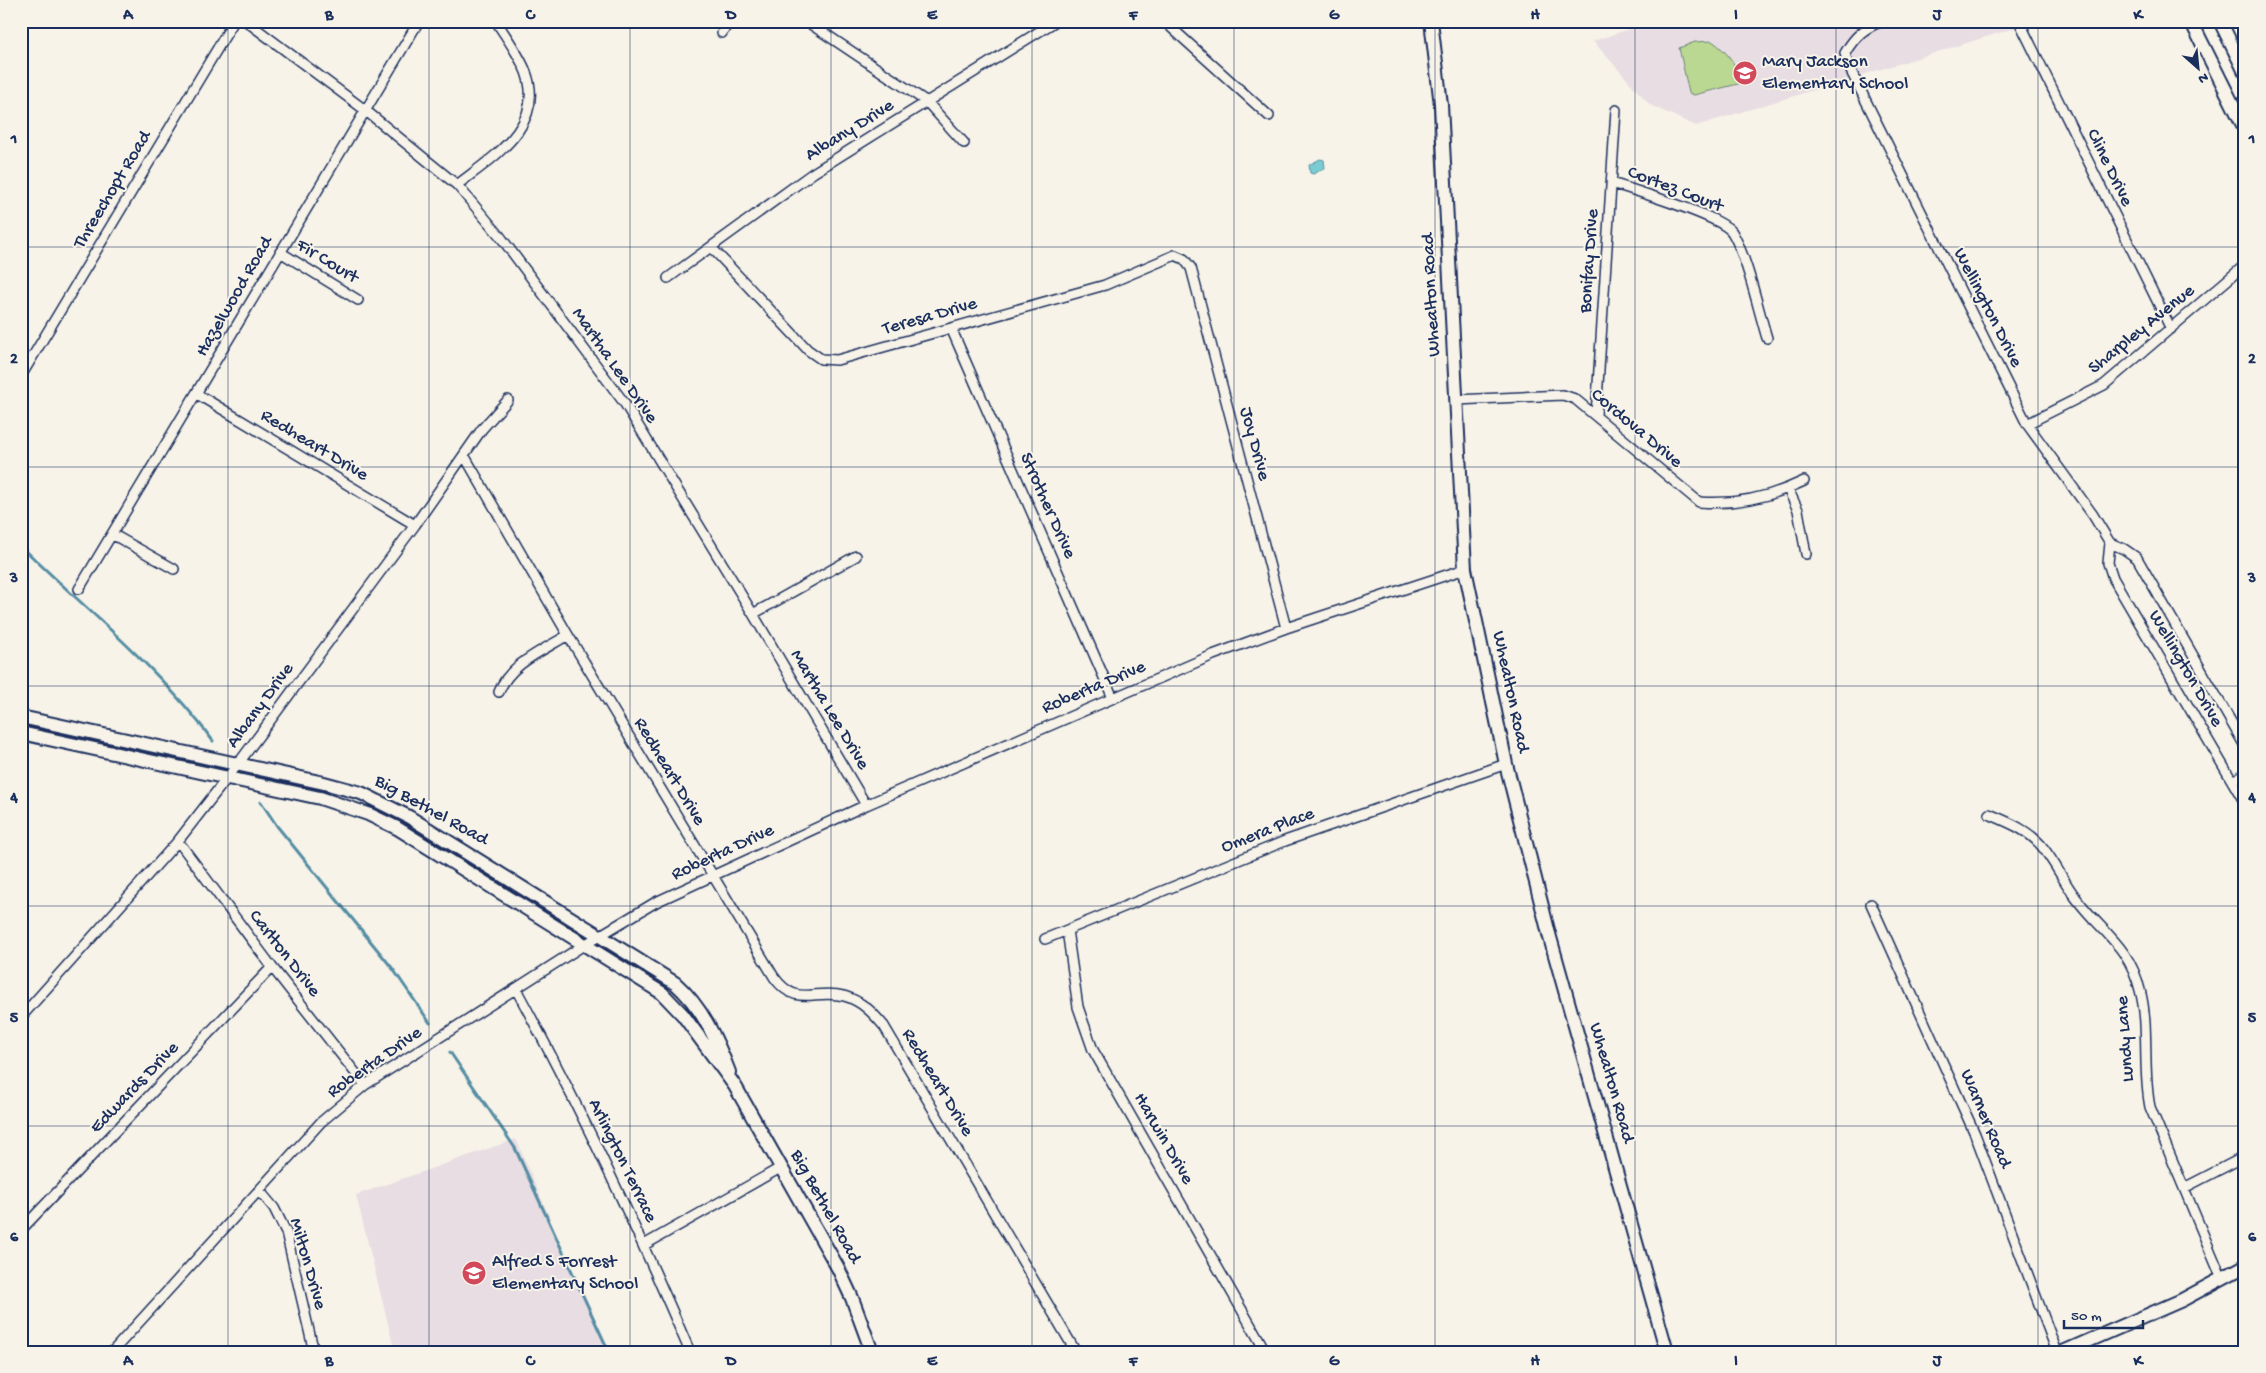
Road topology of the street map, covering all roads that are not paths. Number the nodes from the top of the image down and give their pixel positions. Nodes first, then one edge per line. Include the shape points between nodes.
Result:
1 (234, 21) edge
2 (246, 21) edge
3 (419, 21) edge
4 (496, 21) edge
5 (730, 21) edge
6 (806, 21) edge
7 (1056, 21) edge
8 (1164, 21) edge
9 (1431, 21) edge
10 (1884, 21) edge
11 (2019, 21) edge
12 (2191, 21) edge
13 (2220, 21) edge
14 (722, 33) dead end
15 (2243, 63) edge
16 (927, 102) junction
17 (365, 110) junction
18 (1616, 110) dead end
19 (1269, 116) dead end
20 (2245, 129) edge
21 (964, 143) dead end
22 (1612, 183) junction
23 (457, 185) junction
24 (711, 247) junction
25 (280, 252) junction
26 (2245, 265) edge
27 (1191, 268) joint
28 (668, 278) dead end
29 (358, 300) dead end
30 (951, 328) junction
31 (2171, 329) junction
32 (1767, 338) dead end
33 (21, 376) edge
34 (197, 394) junction
35 (508, 400) dead end
36 (1456, 400) junction
37 (1596, 415) junction
38 (2028, 424) junction
39 (464, 455) junction
40 (1804, 481) dead end
41 (1788, 489) junction
42 (414, 525) junction
43 (112, 534) junction
44 (2110, 544) junction
45 (1806, 554) dead end
46 (856, 556) dead end
47 (174, 569) dead end
48 (1465, 569) junction
49 (79, 589) dead end
50 (753, 614) junction
51 (1286, 628) junction
52 (568, 635) junction
53 (499, 692) dead end
54 (1112, 698) junction
55 (21, 717) edge
56 (21, 733) edge
57 (2245, 746) edge
58 (238, 764) junction
59 (1506, 764) junction
60 (2245, 774) edge
61 (227, 778) junction
62 (2232, 781) junction
63 (2245, 803) edge
64 (866, 805) junction
65 (1989, 814) dead end
66 (421, 824) junction
67 (412, 838) junction
68 (178, 841) junction
69 (713, 876) junction
70 (1871, 904) dead end
71 (1067, 930) junction
72 (600, 935) junction
73 (1045, 939) dead end
74 (584, 945) junction
75 (272, 967) junction
76 (516, 989) junction
77 (21, 1017) edge
78 (366, 1085) junction
79 (734, 1086) junction
80 (2240, 1159) dead end
81 (782, 1167) junction
82 (2184, 1188) junction
83 (259, 1190) junction
84 (21, 1230) edge
85 (644, 1245) junction
86 (2245, 1266) edge
87 (2222, 1279) junction
88 (112, 1352) edge
89 (314, 1352) edge
90 (690, 1352) edge
91 (872, 1352) edge
92 (1076, 1352) edge
93 (1266, 1352) edge
94 (1668, 1352) edge
95 (2057, 1352) edge
96 (2063, 1352) edge

1 - 33 street, Threechopt Road
2 - 17 street, Martha Lee Drive
3 - 17 street, Hazelwood Road
4 - 23 street via 526,73 527,115 518,134
5 - 14 street
6 - 16 street
7 - 16 street, Albany Drive
8 - 19 street
9 - 36 main road, Whealton Road via 1441,106
10 - 38 street, Wellington Drive via 1861,31 1845,52 1854,76
11 - 31 street, Cline Drive
12 - 20 main road
13 - 15 main road
16 - 21 street
16 - 24 street, Albany Drive via 813,173
17 - 23 street, Martha Lee Drive
17 - 25 street, Hazelwood Road
18 - 22 street, Bonifay Drive
22 - 32 street, Cortez Court via 1714,219 1731,231
22 - 37 street, Bonifay Drive
23 - 50 street, Martha Lee Drive via 500,236 625,404
24 - 28 street, Albany Drive
24 - 30 street, Teresa Drive via 808,350 821,359 836,360
25 - 29 street, Fir Court
25 - 34 street, Hazelwood Road
26 - 31 street, Sharpley Avenue
27 - 30 street, Teresa Drive via 1184,259 1174,256 1105,285
27 - 51 street, Joy Drive
30 - 54 street, Strother Drive
31 - 38 street, Sharpley Avenue via 2104,385
34 - 42 street, Redheart Drive
34 - 43 street, Hazelwood Road
35 - 39 street, Albany Drive
36 - 37 street, Cordova Drive via 1563,395 1584,404
36 - 48 main road, Whealton Road
37 - 41 street, Cordova Drive via 1699,502 1719,504 1777,494
38 - 44 street, Wellington Drive
39 - 42 street, Albany Drive
39 - 52 street, Redheart Drive
40 - 41 street, Cordova Drive
41 - 45 street via 1798,510
42 - 58 street, Albany Drive
43 - 47 street
43 - 49 street, Hazelwood Road
44 - 57 street, Wellington Drive via 2136,558
44 - 62 street, Wellington Drive via 2108,563 2113,578
46 - 50 street
48 - 51 street, Roberta Drive
48 - 59 main road, Whealton Road
50 - 64 street, Martha Lee Drive
51 - 54 street, Roberta Drive
52 - 53 street via 515,669
52 - 69 street, Redheart Drive
54 - 64 street, Roberta Drive
55 - 58 main road, Big Bethel Road
56 - 61 main road, Big Bethel Road
58 - 61 street, Albany Drive
58 - 66 main road, Big Bethel Road via 361,793
59 - 71 street, Omera Place via 1284,841
59 - 94 main road, Whealton Road via 1550,934
60 - 62 street
61 - 67 main road, Big Bethel Road via 337,803 381,820
61 - 68 street, Albany Drive
62 - 63 street, Wellington Drive
64 - 69 street, Roberta Drive
65 - 82 street, Lundy Lane via 2018,825 2040,844 2077,899 2120,946 2133,968 2141,991 2145,1085 2150,1107
66 - 67 main road
66 - 72 main road, Big Bethel Road
67 - 74 main road, Big Bethel Road
68 - 75 street, Carlton Drive
68 - 77 street, Albany Drive
69 - 72 street, Roberta Drive via 656,902
69 - 92 street, Redheart Drive via 782,988 806,998 844,996 868,1007 884,1026
70 - 95 street, Warner Road via 1978,1142
71 - 73 street, Omera Place
71 - 93 street, Harwin Drive via 1078,1007 1093,1050
72 - 74 street, Roberta Drive
72 - 79 main road, Big Bethel Road via 667,976 693,1000 715,1037
74 - 76 street, Roberta Drive
74 - 79 main road, Big Bethel Road via 670,1000
75 - 78 street, Carlton Drive
75 - 84 street, Edwards Drive
76 - 78 street, Roberta Drive
76 - 85 street, Arlington Terrace via 564,1078
78 - 83 street, Roberta Drive via 321,1122
79 - 81 main road, Big Bethel Road
80 - 82 street
81 - 85 street
81 - 91 main road, Big Bethel Road via 852,1298
82 - 87 street, Lundy Lane
83 - 88 street, Roberta Drive
83 - 89 street, Milton Drive via 274,1208 286,1232
85 - 90 street, Arlington Terrace
86 - 87 main road
87 - 96 main road via 2130,1324

